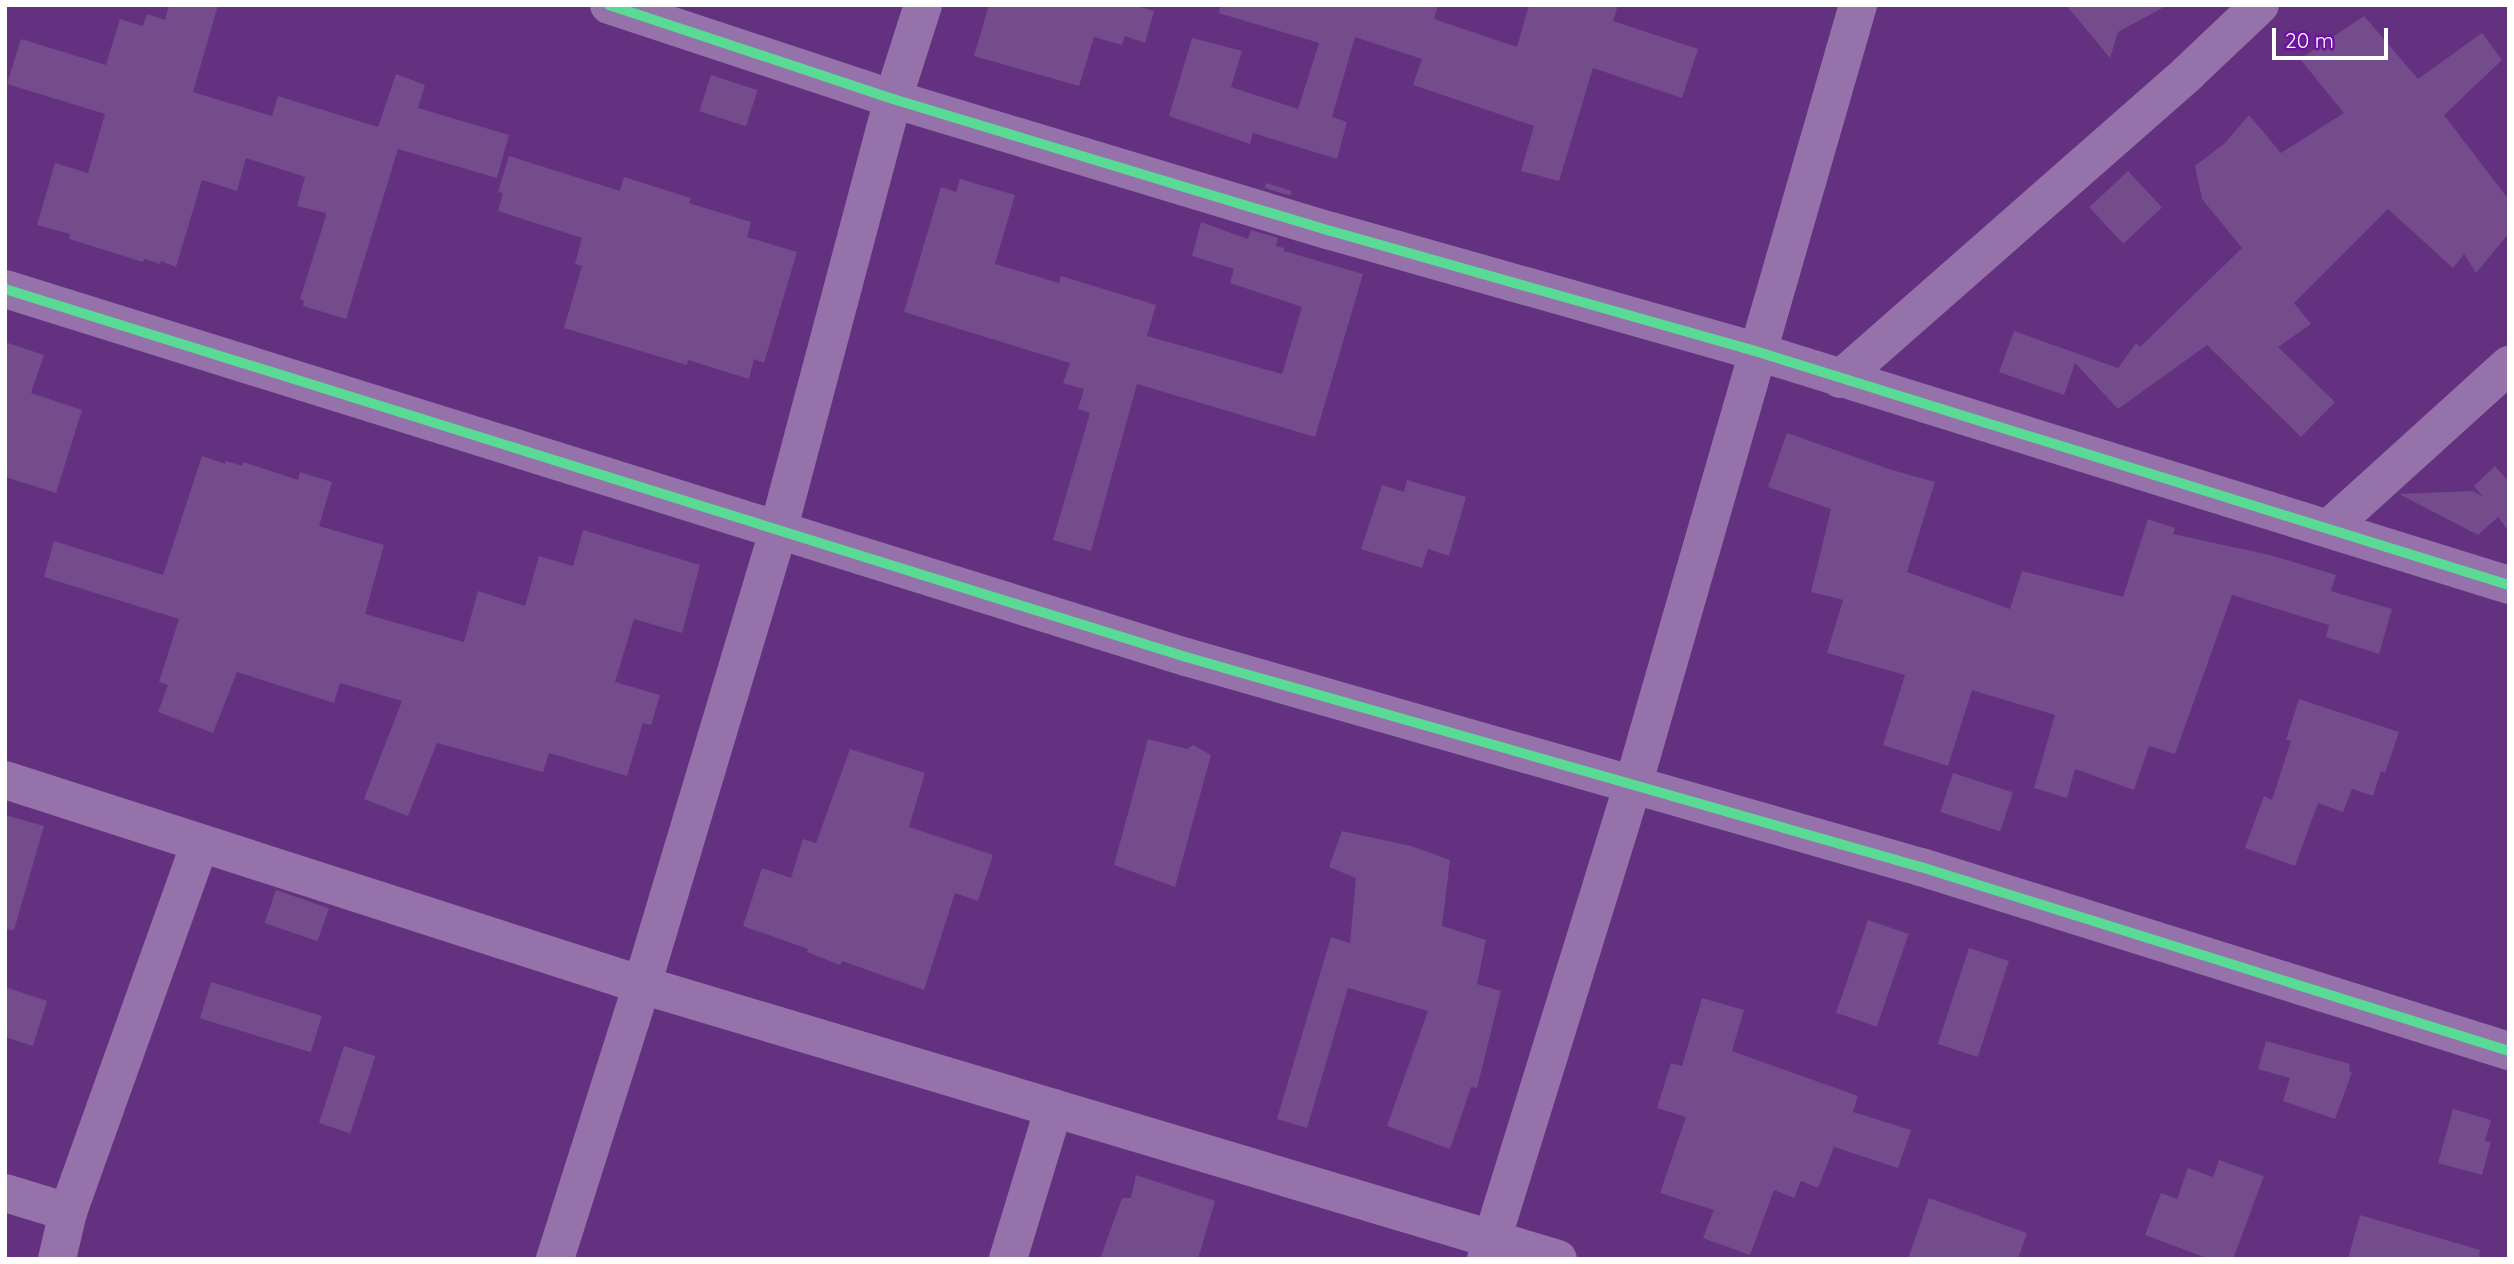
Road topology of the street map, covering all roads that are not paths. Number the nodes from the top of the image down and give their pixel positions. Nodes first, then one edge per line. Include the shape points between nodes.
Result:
1 (609, 5) edge
2 (923, 5) edge
3 (1858, 5) edge
4 (2260, 5) edge
5 (893, 99) junction
6 (5, 289) edge
7 (1758, 352) junction
8 (2509, 365) edge
9 (1840, 379) junction
10 (2329, 528) junction
11 (778, 531) junction
12 (2509, 585) edge
13 (5, 780) edge
14 (1634, 782) junction
15 (200, 844) junction
16 (642, 985) junction
17 (2509, 1051) edge
18 (1054, 1108) junction
19 (5, 1193) edge
20 (68, 1212) junction
21 (1490, 1248) edge
22 (57, 1259) edge
23 (555, 1259) edge
24 (1009, 1259) edge
25 (1558, 1259) edge

1 - 5 street
2 - 5 street
3 - 7 street
4 - 9 street
5 - 7 street via 1331,231
5 - 11 street
6 - 11 street
7 - 9 street
7 - 14 street
8 - 10 street
9 - 10 street
10 - 12 street
11 - 14 street via 1186,657
11 - 16 street
13 - 15 street
14 - 17 street
14 - 21 street
15 - 16 street
15 - 20 street
16 - 18 street
16 - 23 street
18 - 21 street
18 - 24 street
19 - 20 street
20 - 22 street
21 - 25 street

